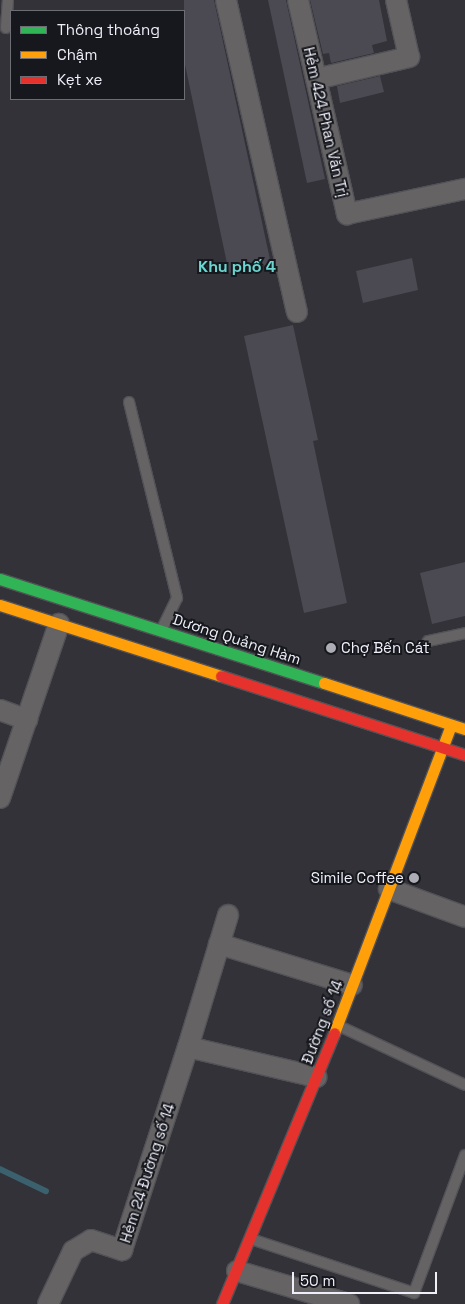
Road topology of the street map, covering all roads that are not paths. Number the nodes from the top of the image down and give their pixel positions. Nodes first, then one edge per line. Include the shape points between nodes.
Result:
1 (8, 0) edge
2 (226, 0) edge
3 (298, 0) edge
4 (396, 0) edge
5 (6, 28) dead end
6 (316, 79) junction
7 (465, 189) edge
8 (297, 312) dead end
9 (129, 402) dead end
10 (0, 579) edge
11 (0, 605) edge
12 (59, 624) junction
13 (162, 630) junction
14 (465, 633) edge
15 (428, 641) dead end
16 (0, 710) edge
17 (27, 720) junction
18 (451, 725) junction
19 (465, 729) edge
20 (442, 748) junction
21 (465, 755) edge
22 (0, 798) edge
23 (388, 889) junction
24 (228, 915) dead end
25 (465, 917) edge
26 (219, 944) junction
27 (352, 985) junction
28 (337, 1025) junction
29 (188, 1047) junction
30 (317, 1077) junction
31 (465, 1084) edge
32 (465, 1155) edge
33 (251, 1239) junction
34 (237, 1271) junction
35 (48, 1304) edge
36 (222, 1304) edge
37 (349, 1304) edge

1 - 5 lane
2 - 8 street
3 - 6 street, Hẻm 424 Phan Văn Trị
4 - 6 street via 409,57
6 - 7 street, Hẻm 424 Phan Văn Trị via 346,214
9 - 13 lane via 177,598
10 - 13 street, Dương Quảng Hàm
11 - 12 street
12 - 17 street
12 - 20 street
13 - 18 street, Dương Quảng Hàm
14 - 15 lane
16 - 17 street
17 - 22 street
18 - 19 street, Dương Quảng Hàm
18 - 20 street, Đường số 14
20 - 21 street
20 - 23 street, Đường số 14
23 - 25 street
23 - 27 street, Đường số 14
24 - 26 street, Hẻm 24 Đường số 14
26 - 27 street
26 - 29 street, Hẻm 24 Đường số 14
27 - 28 street, Đường số 14
28 - 30 street, Đường số 14
28 - 31 lane
29 - 30 street
29 - 35 street, Hẻm 24 Đường số 14 via 122,1250 91,1240 73,1251
30 - 33 street, Đường số 14
32 - 33 lane via 414,1293
33 - 34 street, Đường số 14
34 - 36 street, Đường số 14
34 - 37 street

